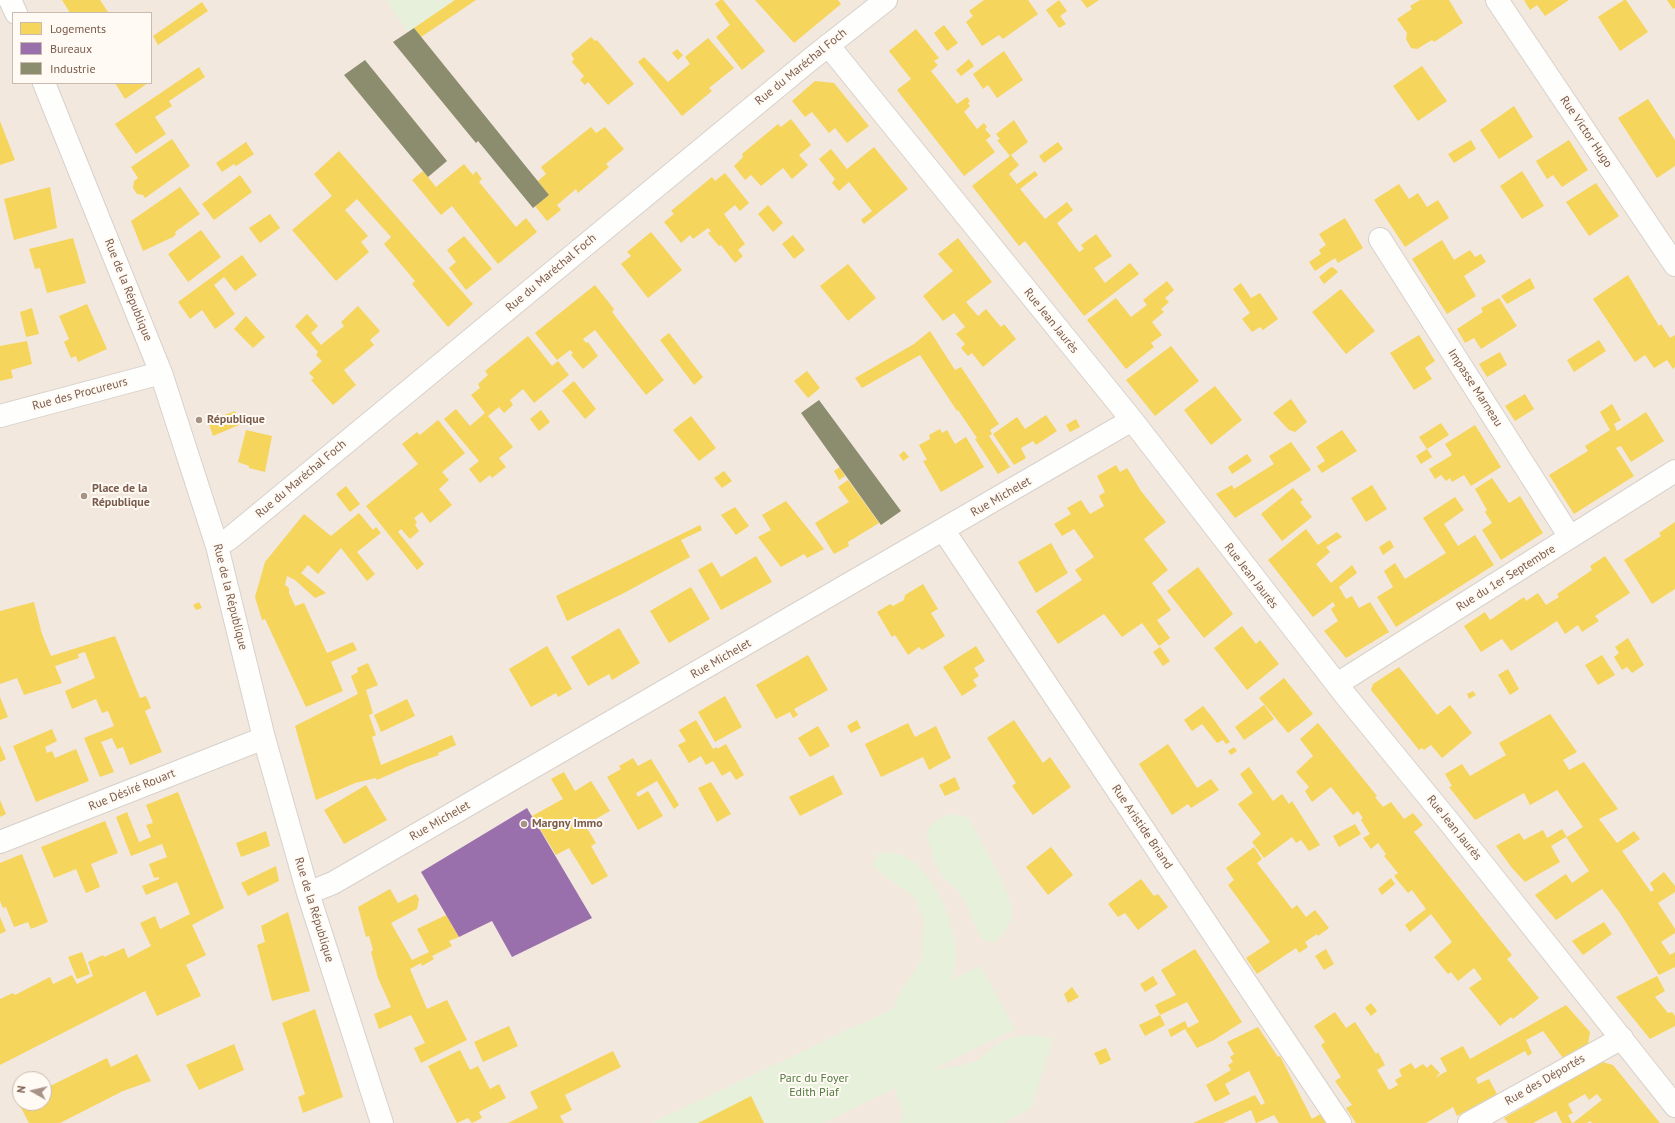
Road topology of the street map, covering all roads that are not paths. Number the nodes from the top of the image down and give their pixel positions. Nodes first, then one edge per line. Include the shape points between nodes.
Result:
1 (10, 0) edge
2 (886, 0) edge
3 (1497, 0) edge
4 (16, 12) edge
5 (828, 45) junction
6 (44, 84) edge
7 (1380, 239) dead end
8 (1675, 265) edge
9 (161, 373) junction
10 (0, 416) edge
11 (1132, 420) junction
12 (1675, 471) edge
13 (944, 530) junction
14 (1570, 537) junction
15 (217, 546) junction
16 (1337, 684) junction
17 (264, 738) junction
18 (0, 842) edge
19 (308, 893) junction
20 (1622, 1038) junction
21 (1675, 1106) edge
22 (382, 1123) edge
23 (1340, 1123) edge
24 (1469, 1123) edge

1 - 4 street
2 - 5 street, Rue du Maréchal Foch
3 - 8 street, Rue Victor Hugo
5 - 11 street, Rue Jean Jaurès
5 - 15 street, Rue du Maréchal Foch via 229,539
6 - 9 street, Rue de la République
7 - 14 street, Impasse Marneau
9 - 10 street, Rue des Procureurs
9 - 15 street, Rue de la République
11 - 13 street, Rue Michelet
11 - 16 street, Rue Jean Jaurès
12 - 14 street, Rue du 1er Septembre
13 - 19 street, Rue Michelet via 333,883
13 - 23 street, Rue Aristide Briand
14 - 16 street, Rue du 1er Septembre
15 - 17 street, Rue de la République
16 - 20 street, Rue Jean Jaurès
17 - 18 street, Rue Désiré Rouart
17 - 19 street, Rue de la République
19 - 22 street, Rue de la République
20 - 21 street, Rue Jean Jaurès
20 - 24 street, Rue des Déportés

